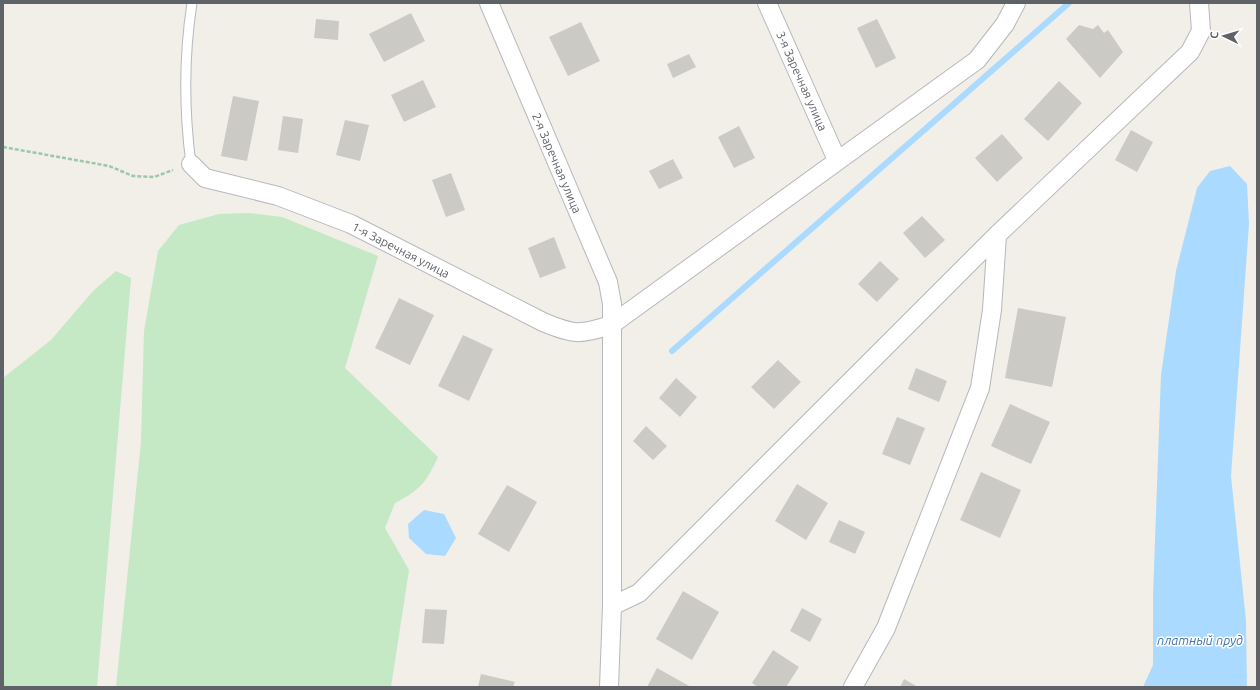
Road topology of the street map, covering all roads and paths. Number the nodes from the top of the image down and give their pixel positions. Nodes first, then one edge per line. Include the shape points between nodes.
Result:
1 (192, 3) edge
2 (489, 3) edge
3 (767, 3) edge
4 (1016, 3) edge
5 (1199, 3) edge
6 (3, 147) edge
7 (837, 160) junction
8 (191, 164) junction
9 (997, 235) junction
10 (611, 325) junction
11 (612, 606) junction
12 (609, 687) edge
13 (853, 687) edge

1 - 8 lane via 187,33 187,136
2 - 10 street, 2-я Заречная улица via 608,282 612,304
3 - 7 street, 3-я Заречная улица
4 - 7 street, 1-я Заречная улица via 1005,24 977,60
5 - 9 street via 1201,31 1190,52
6 - 8 path via 109,166 133,176 154,177
7 - 10 street, 1-я Заречная улица
8 - 10 street, 1-я Заречная улица via 205,178 278,196 351,224 565,331 586,333
9 - 11 street via 639,593
9 - 13 street via 992,310 980,388 886,628
10 - 11 street, 2-я Заречная улица
11 - 12 street, 2-я Заречная улица

